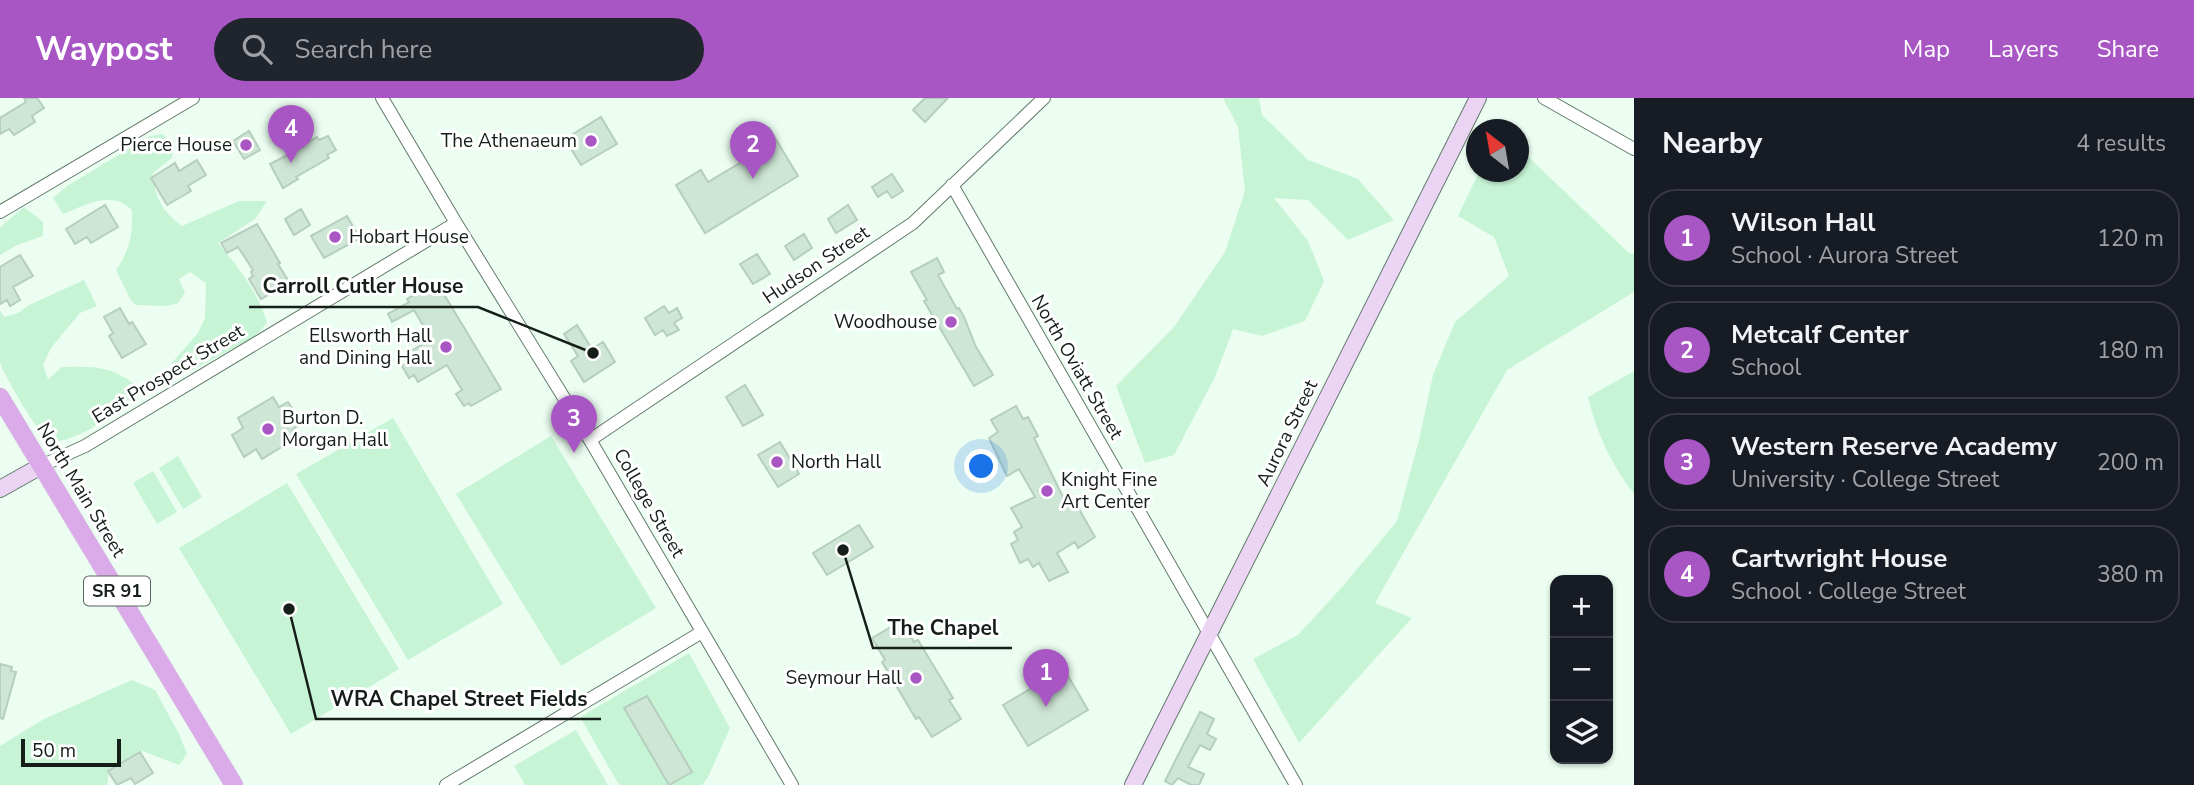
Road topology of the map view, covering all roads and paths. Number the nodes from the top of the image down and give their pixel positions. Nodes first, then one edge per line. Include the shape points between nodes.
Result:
1 (193, 98) edge
2 (382, 98) edge
3 (1044, 98) edge
4 (1478, 98) edge
5 (1544, 98) edge
6 (1634, 149) edge
7 (952, 186) junction
8 (0, 212) edge
9 (456, 223) junction
10 (0, 397) edge
11 (590, 440) junction
12 (41, 466) junction
13 (0, 489) edge
14 (702, 632) junction
15 (1211, 634) junction
16 (234, 785) edge
17 (446, 785) edge
18 (792, 785) edge
19 (1133, 785) edge
20 (1296, 785) edge

1 - 8 street
2 - 9 street, College Street
3 - 7 street, Hudson Street
4 - 15 street, Aurora Street
5 - 6 street
7 - 11 street, Hudson Street via 913,223
7 - 15 street, North Oviatt Street
9 - 11 street, College Street
9 - 12 street, East Prospect Street via 85,446
10 - 12 main road, North Main Street / SR 91
11 - 14 street, College Street
12 - 13 street
12 - 16 main road, North Main Street / SR 91
14 - 17 street
14 - 18 street, College Street
15 - 19 street, Aurora Street
15 - 20 street, North Oviatt Street

